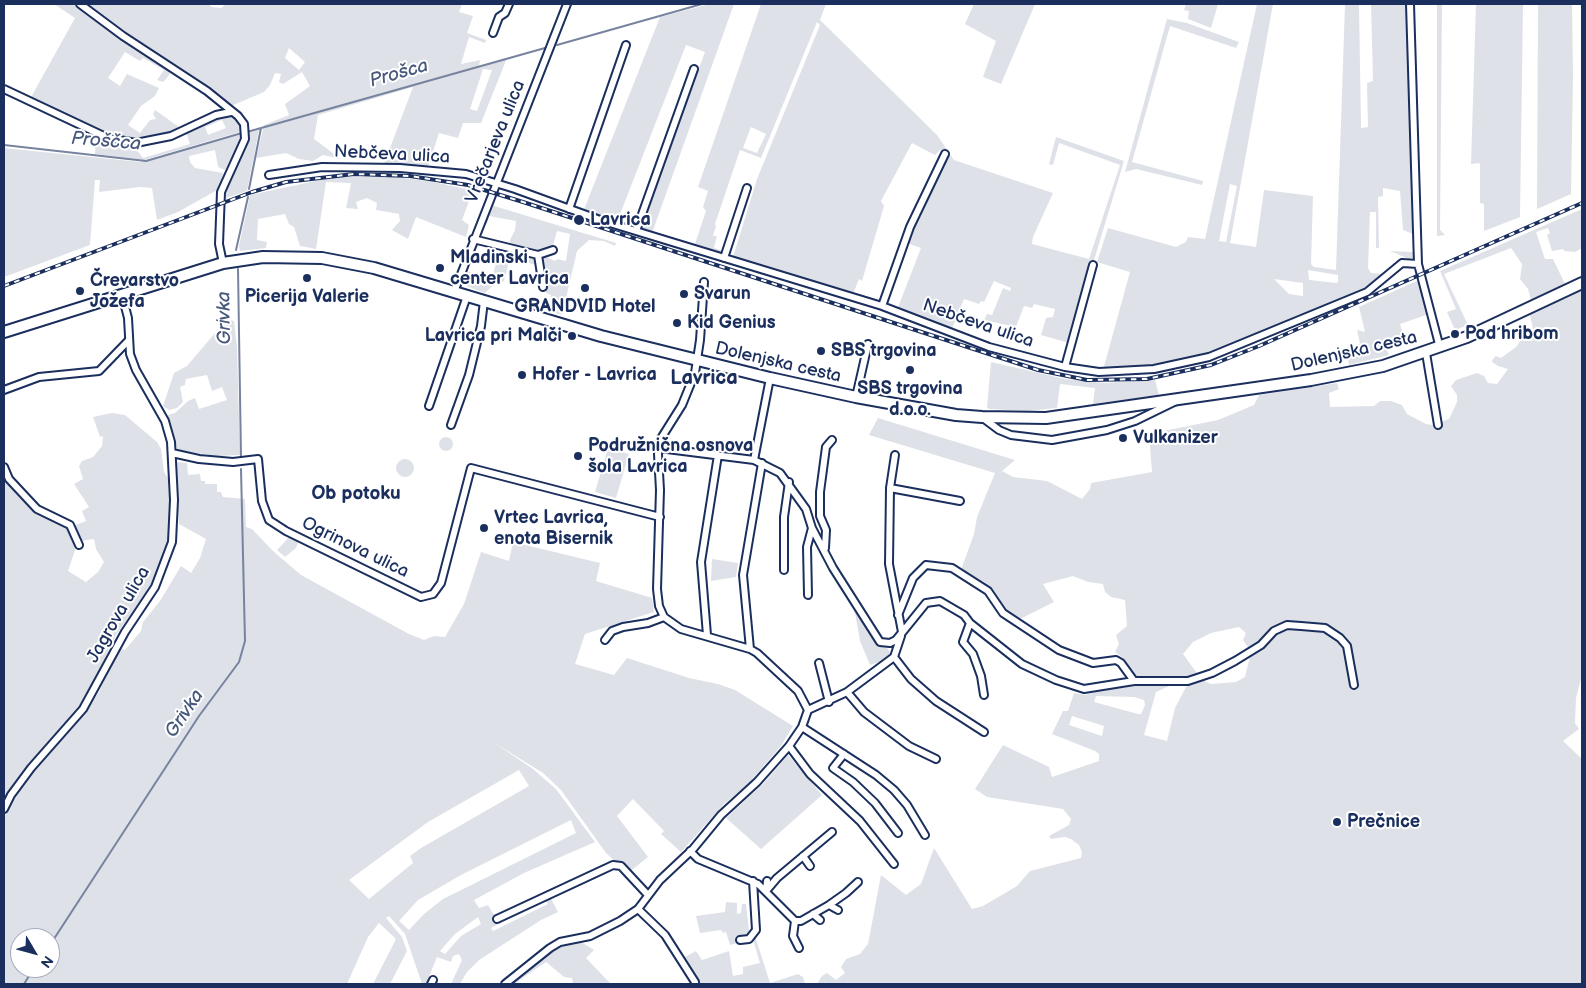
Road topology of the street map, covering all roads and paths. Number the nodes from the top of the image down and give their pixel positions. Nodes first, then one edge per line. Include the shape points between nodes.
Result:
1 (80, 4) edge
2 (509, 4) edge
3 (567, 4) edge
4 (1410, 4) edge
5 (493, 33) dead end
6 (626, 46) dead end
7 (694, 69) dead end
8 (4, 89) edge
9 (232, 112) junction
10 (945, 154) dead end
11 (269, 175) dead end
12 (496, 183) junction
13 (747, 188) dead end
14 (569, 209) junction
15 (636, 230) junction
16 (473, 239) junction
17 (553, 250) dead end
18 (538, 255) junction
19 (724, 258) junction
20 (223, 263) junction
21 (1418, 264) junction
22 (1093, 265) dead end
23 (704, 282) dead end
24 (1582, 283) edge
25 (543, 287) dead end
26 (454, 292) junction
27 (122, 295) junction
28 (467, 296) junction
29 (484, 301) junction
30 (882, 306) junction
31 (4, 332) edge
32 (129, 340) junction
33 (868, 344) dead end
34 (1440, 348) junction
35 (1426, 353) junction
36 (697, 361) junction
37 (1065, 367) junction
38 (770, 378) junction
39 (4, 390) edge
40 (856, 397) junction
41 (1178, 399) junction
42 (429, 406) dead end
43 (982, 418) junction
44 (451, 425) dead end
45 (1438, 425) dead end
46 (832, 440) dead end
47 (659, 448) junction
48 (172, 453) junction
49 (718, 455) junction
50 (895, 455) dead end
51 (754, 460) junction
52 (762, 463) junction
53 (4, 466) edge
54 (789, 482) junction
55 (890, 488) junction
56 (960, 501) dead end
57 (660, 517) junction
58 (812, 528) junction
59 (79, 546) dead end
60 (825, 549) junction
61 (784, 570) dead end
62 (808, 595) dead end
63 (898, 614) junction
64 (664, 616) junction
65 (970, 623) junction
66 (902, 632) junction
67 (707, 635) junction
68 (604, 640) dead end
69 (750, 649) junction
70 (894, 657) junction
71 (819, 663) dead end
72 (1134, 681) junction
73 (1354, 684) dead end
74 (847, 692) junction
75 (984, 696) dead end
76 (829, 702) junction
77 (808, 710) junction
78 (802, 727) junction
79 (984, 732) dead end
80 (789, 746) junction
81 (844, 754) junction
82 (936, 759) dead end
83 (4, 809) edge
84 (832, 832) dead end
85 (898, 833) dead end
86 (925, 835) dead end
87 (690, 852) junction
88 (803, 856) junction
89 (894, 864) dead end
90 (810, 866) dead end
91 (753, 881) junction
92 (767, 881) dead end
93 (858, 882) dead end
94 (766, 891) junction
95 (648, 896) junction
96 (829, 905) junction
97 (638, 909) junction
98 (838, 910) dead end
99 (813, 914) junction
100 (497, 919) dead end
101 (820, 920) dead end
102 (795, 921) junction
103 (740, 940) dead end
104 (799, 948) dead end
105 (695, 982) dead end
106 (505, 984) edge

1 - 9 street via 207,91
2 - 5 street
3 - 12 street, Vrečarjeva ulica
4 - 21 street
6 - 14 street
7 - 15 street
8 - 9 street via 108,138 136,143 171,136
9 - 20 street via 238,116 245,133 221,192 219,244
10 - 30 street via 907,235
11 - 12 street, Nebčeva ulica via 322,167 400,168 466,174
12 - 14 street, Nebčeva ulica
12 - 16 street, Vrečarjeva ulica
13 - 19 street
14 - 15 street, Nebčeva ulica
15 - 19 street, Nebčeva ulica
16 - 18 street
16 - 26 street, Vrečarjeva ulica
17 - 18 street
18 - 25 street
19 - 30 street, Nebčeva ulica
20 - 26 main road, Dolenjska cesta via 263,257 322,258 374,268
20 - 27 main road, Dolenjska cesta
21 - 34 street
21 - 37 street, Nebčeva ulica via 1402,263 1367,292 1209,358 1142,370 1099,372
22 - 37 street
23 - 36 street
24 - 34 main road, Dolenjska cesta
26 - 28 main road, Dolenjska cesta
27 - 31 main road, Dolenjska cesta
27 - 32 street, Jagrova ulica
28 - 29 main road, Dolenjska cesta
28 - 42 street
29 - 36 main road, Dolenjska cesta
29 - 44 street via 469,375
30 - 37 street, Nebčeva ulica via 989,347
32 - 39 street via 99,372 39,377
32 - 48 street, Jagrova ulica via 136,370 166,421
33 - 40 street
34 - 35 main road, Dolenjska cesta
35 - 41 main road, Dolenjska cesta via 1345,374
35 - 45 street
36 - 38 main road, Dolenjska cesta
36 - 47 street via 690,389 664,432
38 - 40 main road, Dolenjska cesta
38 - 51 street
40 - 43 main road, Dolenjska cesta
41 - 43 main road, Dolenjska cesta via 1046,418
41 - 43 street, Dolenjska cesta via 1135,422 1052,440 1011,435
46 - 60 street via 826,447 820,492 820,516 826,530
47 - 49 street
47 - 57 street
48 - 57 street, Ogrinova ulica via 233,462 258,459 265,514 269,520 421,597 433,594 441,583 471,468
48 - 83 street, Jagrova ulica via 174,528 167,559 155,587 125,632 83,710 31,768
49 - 51 street
49 - 67 street via 701,562
50 - 55 street
51 - 52 street
52 - 54 street
52 - 69 street via 743,575
53 - 59 street via 8,479 37,508 70,525
54 - 58 street via 806,509
54 - 61 street via 784,517
55 - 56 street
55 - 63 street via 889,564
57 - 64 street via 657,589
58 - 60 street
58 - 62 street via 807,547
60 - 66 street via 833,568 880,642 890,643
63 - 66 street
63 - 72 street via 913,578 926,565 952,568 988,591 1003,613 1059,650 1092,663 1116,660 1122,663
64 - 67 street via 681,629
64 - 68 street via 618,629
65 - 66 street via 950,605 933,600 926,602
65 - 72 street via 1022,664 1056,680 1084,689
65 - 75 street via 963,642 973,654
66 - 70 street
67 - 69 street
69 - 77 street via 798,691
70 - 74 street
70 - 79 street via 924,690
71 - 76 street
72 - 73 street via 1188,681 1212,673 1287,625 1325,628 1340,638 1348,646
74 - 76 street
74 - 82 street via 864,712 909,746
76 - 77 street
77 - 78 street
78 - 80 street
78 - 81 street
80 - 87 street
80 - 89 street via 810,774 860,821
81 - 85 street via 833,768 875,803
81 - 86 street via 894,790
84 - 88 street
87 - 91 street via 698,859
87 - 95 street
88 - 90 street
88 - 94 street
91 - 94 street
91 - 103 street via 756,930 749,939
92 - 94 street
93 - 96 street
94 - 102 street
95 - 97 street
95 - 100 street via 621,866 613,865
96 - 98 street
96 - 99 street
97 - 105 street via 665,935
97 - 106 street via 590,936 555,945
99 - 101 street
99 - 102 street
102 - 104 street via 793,936

